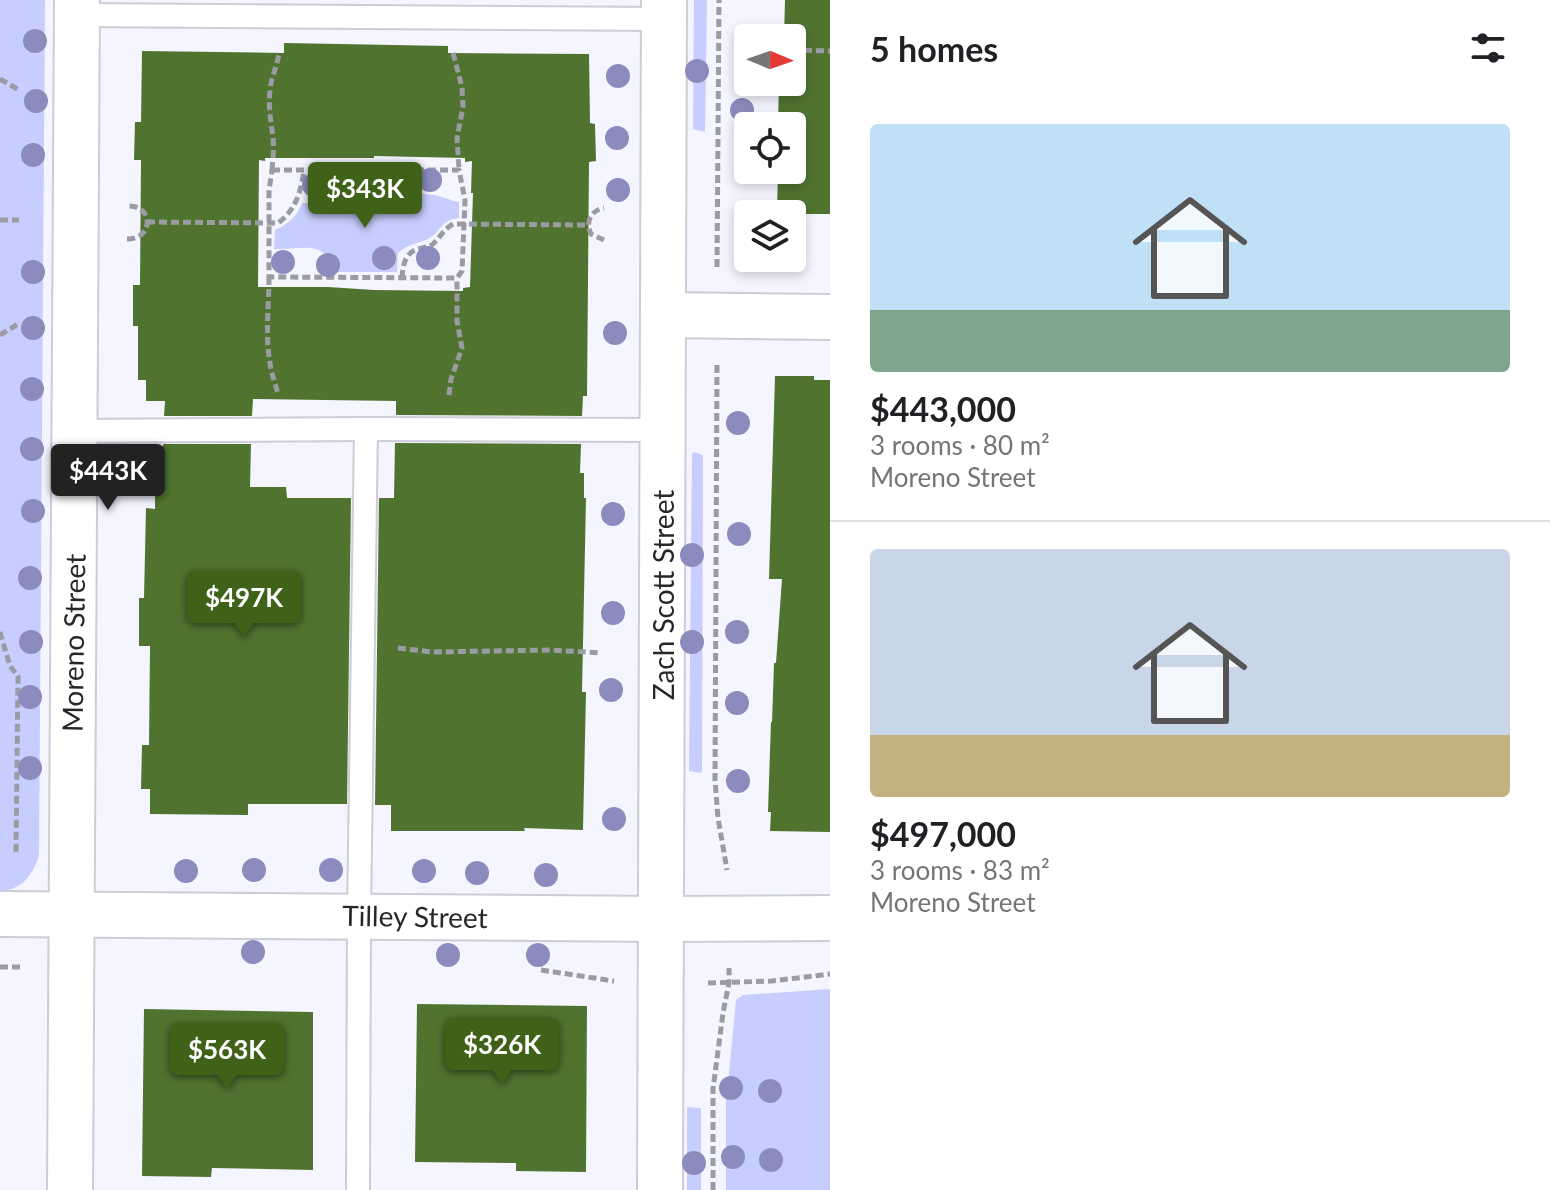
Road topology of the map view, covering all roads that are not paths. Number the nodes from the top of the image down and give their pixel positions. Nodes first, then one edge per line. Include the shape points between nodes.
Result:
1 (77, 8) edge
2 (664, 10) edge
3 (664, 315) junction
4 (830, 317) edge
5 (366, 429) junction
6 (663, 430) junction
7 (75, 431) junction
8 (0, 914) edge
9 (72, 914) junction
10 (359, 916) junction
11 (830, 918) edge
12 (662, 919) junction
13 (70, 1190) edge
14 (358, 1190) edge
15 (660, 1190) edge

1 - 2 lane via 455,18
1 - 7 street, Moreno Street
2 - 3 street, Zach Scott Street
3 - 4 street
3 - 6 street, Zach Scott Street
5 - 6 lane
5 - 7 lane
5 - 10 lane
6 - 12 street, Zach Scott Street
7 - 9 street, Moreno Street
8 - 9 street, Tilley Street
9 - 10 street, Tilley Street
9 - 13 street, Moreno Street
10 - 12 street, Tilley Street
10 - 14 lane
11 - 12 street, Tilley Street
12 - 15 street, Zach Scott Street

